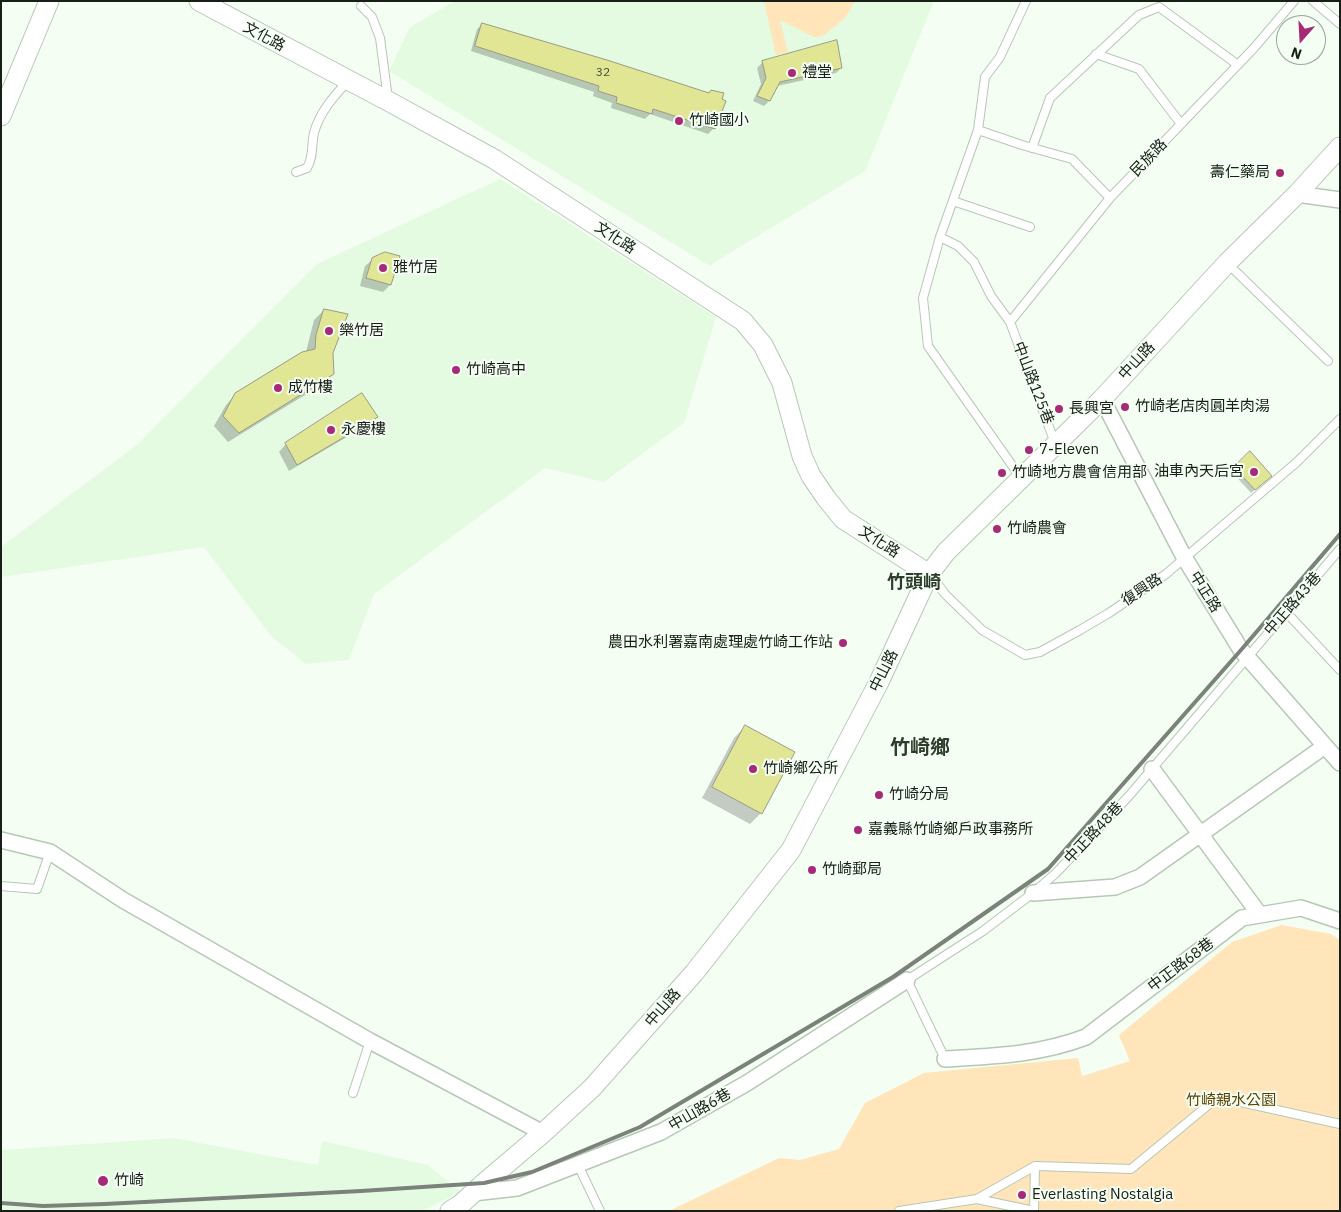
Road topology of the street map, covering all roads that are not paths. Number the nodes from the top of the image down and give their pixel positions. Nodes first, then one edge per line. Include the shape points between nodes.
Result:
1 (50, 1) edge
2 (199, 1) edge
3 (1026, 1) edge
4 (1294, 1) edge
5 (1313, 1) edge
6 (361, 6) dead end
7 (1340, 24) edge
8 (1096, 54) junction
9 (1238, 65) junction
10 (348, 81) junction
11 (388, 101) junction
12 (1, 116) edge
13 (1181, 124) junction
14 (978, 130) junction
15 (1340, 147) edge
16 (1032, 148) junction
17 (296, 172) dead end
18 (1297, 194) junction
19 (1110, 198) junction
20 (1340, 200) edge
21 (953, 201) junction
22 (1030, 227) dead end
23 (940, 237) junction
24 (1227, 263) junction
25 (1010, 322) junction
26 (1328, 361) dead end
27 (1102, 399) junction
28 (1340, 419) edge
29 (1056, 444) junction
30 (1021, 478) junction
31 (1340, 550) edge
32 (1184, 557) junction
33 (929, 574) junction
34 (1286, 612) junction
35 (1246, 658) junction
36 (1340, 670) edge
37 (1325, 746) junction
38 (1340, 763) edge
39 (1152, 769) junction
40 (1201, 834) junction
41 (1, 840) edge
42 (50, 852) junction
43 (1, 886) edge
44 (1033, 893) junction
45 (1260, 915) junction
46 (1340, 921) edge
47 (906, 980) junction
48 (370, 1041) junction
49 (945, 1058) joint
50 (353, 1093) dead end
51 (1340, 1124) edge
52 (544, 1133) junction
53 (578, 1164) junction
54 (1035, 1166) junction
55 (473, 1193) junction
56 (977, 1199) junction
57 (450, 1211) edge
58 (600, 1211) edge
59 (899, 1211) edge

1 - 12 street
2 - 10 street, 文化路
3 - 14 lane via 1000,57 985,77
4 - 9 lane, 民族路
5 - 7 lane
6 - 11 lane via 372,17 380,38
8 - 9 lane via 1139,15 1159,7
8 - 13 lane via 1139,69
8 - 16 lane via 1050,98
9 - 13 lane, 民族路
10 - 11 street, 文化路
10 - 17 lane via 330,100 317,124 312,159 307,168
11 - 33 street, 文化路 via 494,159 743,321 763,345 782,383 802,456 826,498 843,519
13 - 19 lane, 民族路
14 - 16 lane
14 - 21 lane
15 - 18 street, 中山路
16 - 19 lane via 1072,159
18 - 20 street
18 - 24 street, 中山路
19 - 25 lane, 民族路
21 - 22 lane
21 - 23 lane
23 - 25 lane, 中山路125巷 via 958,246 974,262 991,296
23 - 30 lane via 923,298 928,346
24 - 26 lane
24 - 27 street, 中山路
25 - 29 lane, 中山路125巷
27 - 29 street, 中山路
27 - 32 street, 中正路
28 - 32 lane, 復興路 via 1298,462
29 - 30 street, 中山路
30 - 33 street, 中山路 via 946,552
31 - 34 lane, 中正路43巷
32 - 33 lane, 復興路 via 1166,574 1109,613 1040,652 1025,655 982,630
32 - 35 street, 中正路
33 - 52 street, 中山路 via 875,691 791,850 694,973 592,1088
34 - 35 lane, 中正路43巷
34 - 36 lane
35 - 37 street, 中正路
35 - 39 lane, 中正路48巷
37 - 38 street, 中正路
37 - 40 street
39 - 40 street
39 - 44 lane, 中正路48巷 via 1056,873
40 - 44 street via 1140,877 1116,887
40 - 45 street
41 - 42 street
42 - 43 lane via 37,889
42 - 48 street via 123,900
44 - 47 lane, 中山路6巷 via 983,931
45 - 46 street, 中正路68巷 via 1300,908
45 - 49 street, 中正路68巷 via 1242,918 1086,1038 1014,1055
47 - 49 lane
47 - 53 street, 中山路6巷 via 747,1083 661,1132
48 - 50 lane
48 - 52 street
51 - 54 lane via 1218,1098 1131,1169
52 - 55 street, 中山路
53 - 55 street, 中山路6巷 via 517,1188
53 - 58 lane
54 - 56 lane
54 - 56 lane via 1034,1211
55 - 57 street, 中山路
56 - 59 lane

